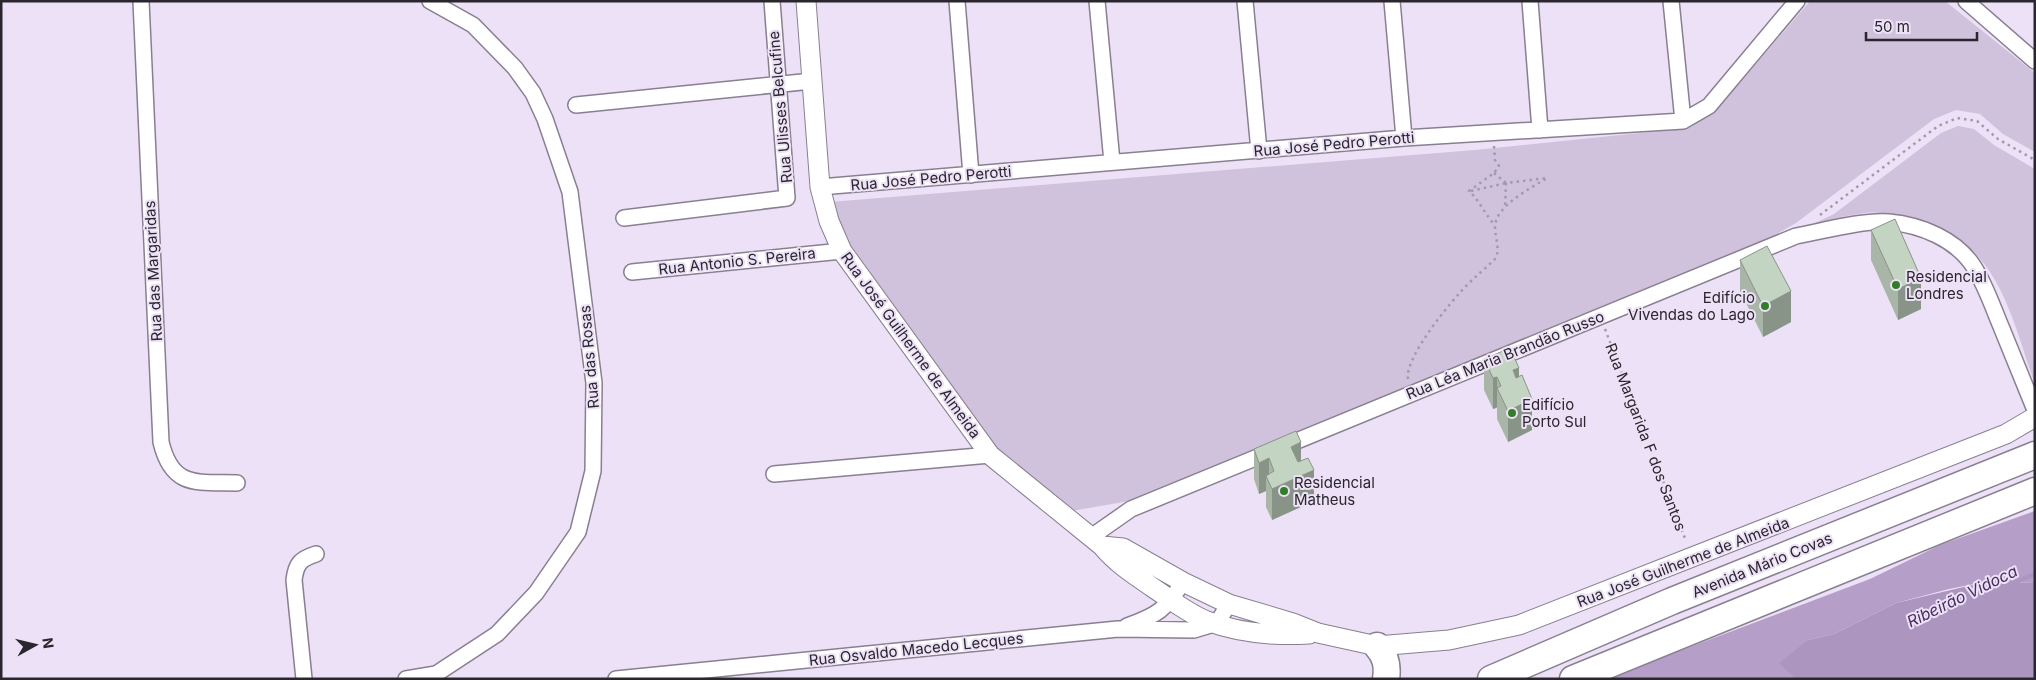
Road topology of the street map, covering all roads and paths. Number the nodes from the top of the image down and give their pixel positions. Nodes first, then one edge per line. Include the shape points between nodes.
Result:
1 (141, 1) edge
2 (430, 1) edge
3 (772, 1) edge
4 (806, 1) edge
5 (958, 1) edge
6 (1097, 1) edge
7 (1245, 1) edge
8 (1392, 1) edge
9 (1530, 1) edge
10 (1671, 1) edge
11 (1796, 1) edge
12 (1966, 1) edge
13 (2035, 61) edge
14 (812, 81) junction
15 (779, 84) junction
16 (576, 106) dead end
17 (1683, 121) junction
18 (1540, 130) junction
19 (1496, 133) junction
20 (1404, 138) junction
21 (1259, 151) junction
22 (2035, 160) edge
23 (1112, 162) junction
24 (1494, 173) junction
25 (971, 175) junction
26 (1506, 183) junction
27 (820, 187) junction
28 (1469, 191) junction
29 (1505, 206) junction
30 (624, 218) dead end
31 (1816, 218) dead end
32 (1495, 225) junction
33 (842, 251) junction
34 (632, 272) dead end
35 (1600, 316) junction
36 (1410, 386) dead end
37 (2035, 410) edge
38 (2035, 417) edge
39 (990, 454) junction
40 (2035, 455) edge
41 (774, 474) dead end
42 (236, 483) dead end
43 (2035, 491) edge
44 (1096, 542) junction
45 (316, 554) dead end
46 (1692, 559) junction
47 (1183, 582) junction
48 (1172, 600) junction
49 (1229, 604) junction
50 (1217, 624) junction
51 (1118, 629) junction
52 (1318, 633) junction
53 (1377, 646) junction
54 (304, 679) edge
55 (406, 679) edge
56 (616, 679) edge
57 (1386, 679) edge
58 (1491, 679) edge
59 (1573, 679) edge

1 - 42 street, Rua das Margaridas via 161,442 171,470 192,482
2 - 55 street, Rua das Rosas via 473,24 516,68 545,118 570,192 594,383 593,471 578,532 536,593 497,634 436,674
3 - 15 street, Rua Ulisses Belcufine
4 - 14 street, Rua José Guilherme de Almeida
5 - 25 street
6 - 23 street
7 - 21 street
8 - 20 street
9 - 18 street
10 - 17 street
11 - 17 street, Rua José Pedro Perotti via 1709,106
12 - 13 street
14 - 15 street
14 - 27 street, Rua José Guilherme de Almeida
15 - 16 street
15 - 30 street, Rua Ulisses Belcufine via 788,198
17 - 18 street, Rua José Pedro Perotti
18 - 19 street, Rua José Pedro Perotti
19 - 20 street, Rua José Pedro Perotti
19 - 24 path via 1493,153 1499,166
20 - 21 street, Rua José Pedro Perotti
21 - 23 street, Rua José Pedro Perotti
22 - 31 path via 1998,139 1977,121 1957,118 1938,126
23 - 25 street, Rua José Pedro Perotti
24 - 26 path
24 - 28 path
25 - 27 street, Rua José Pedro Perotti
26 - 28 path
26 - 29 path
26 - 29 path via 1547,178
27 - 33 street, Rua José Guilherme de Almeida via 829,221
28 - 32 path
29 - 32 path
32 - 36 path via 1496,258 1457,297 1426,337 1414,355 1407,376
33 - 34 street, Rua Antonio S. Pereira
33 - 39 street, Rua José Guilherme de Almeida
35 - 37 street, Rua Léa Maria Brandão Russo via 1796,236 1866,223 1918,226 1960,251 1973,266
35 - 44 street, Rua Léa Maria Brandão Russo via 1132,509
35 - 46 path, Rua Margarida F dos Santos
38 - 46 street, Rua José Guilherme de Almeida via 2006,434
39 - 41 street
39 - 44 street, Rua José Guilherme de Almeida
40 - 58 highway, Avenida Mário Covas via 1672,601
43 - 59 highway
44 - 47 street, Rua José Guilherme de Almeida via 1123,548
44 - 48 street, Rua José Guilherme de Almeida via 1115,562
45 - 54 street via 302,559 295,571
46 - 53 street, Rua José Guilherme de Almeida via 1519,625 1449,640
47 - 48 street
47 - 49 street, Rua José Guilherme de Almeida
48 - 50 street, Rua José Guilherme de Almeida
48 - 51 street via 1150,618
49 - 50 street
49 - 52 street, Rua José Guilherme de Almeida
50 - 51 street, Rua Osvaldo Macedo Lecques via 1194,630
50 - 52 street, Rua José Guilherme de Almeida via 1255,632
51 - 56 street, Rua Osvaldo Macedo Lecques
52 - 53 street, Rua José Guilherme de Almeida
53 - 57 highway via 1385,657

